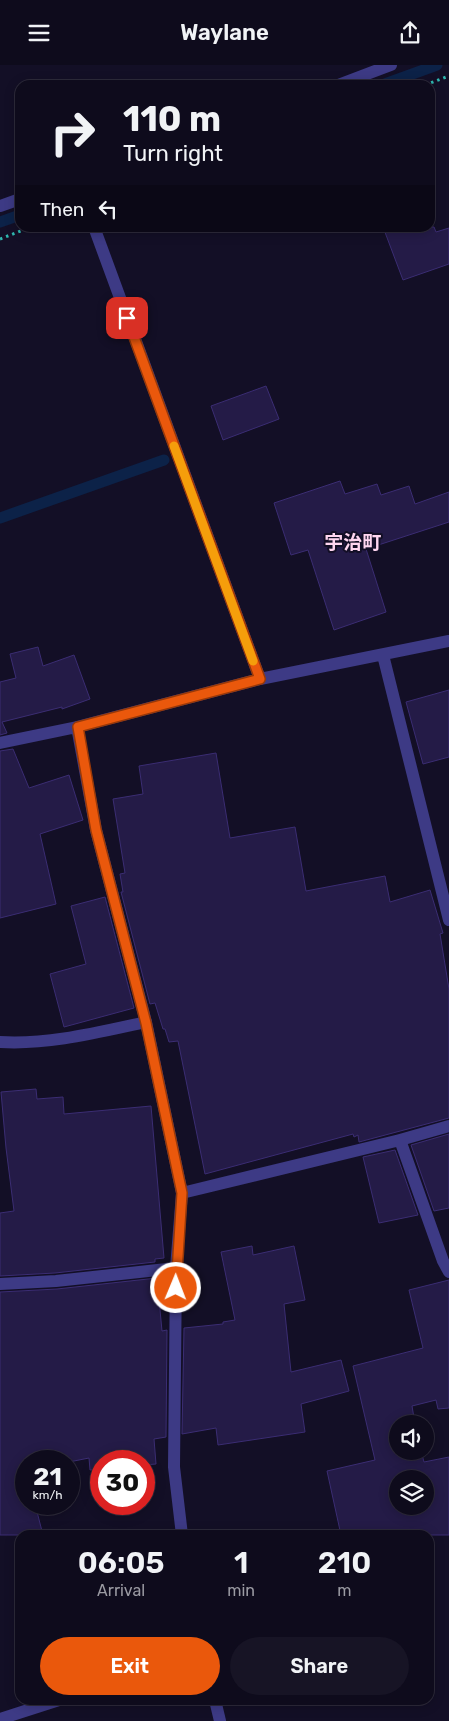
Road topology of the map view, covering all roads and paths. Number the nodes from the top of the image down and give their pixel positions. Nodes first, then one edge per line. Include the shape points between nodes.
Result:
1 (391, 65) edge
2 (449, 76) edge
3 (351, 80) edge
4 (435, 81) edge
5 (15, 201) edge
6 (0, 206) edge
7 (18, 232) edge
8 (96, 232) edge
9 (0, 239) edge
10 (449, 641) edge
11 (383, 655) junction
12 (260, 679) junction
13 (78, 727) junction
14 (0, 743) edge
15 (449, 920) edge
16 (146, 1023) junction
17 (0, 1042) edge
18 (449, 1126) edge
19 (400, 1140) junction
20 (182, 1193) junction
21 (176, 1268) junction
22 (449, 1272) edge
23 (0, 1285) edge
24 (181, 1530) edge
25 (43, 1705) edge
26 (217, 1705) edge
27 (0, 1719) edge
28 (220, 1721) edge

1 - 3 street
2 - 4 path
5 - 6 street
7 - 9 path
8 - 12 street
10 - 11 street
11 - 12 street
11 - 15 street
12 - 13 street
13 - 14 street
13 - 16 street via 96,830
16 - 17 street via 77,1036 20,1043
16 - 20 street
18 - 19 street
19 - 20 street
19 - 22 street
20 - 21 street
21 - 23 street
21 - 24 street via 174,1467
25 - 27 street
26 - 28 street

